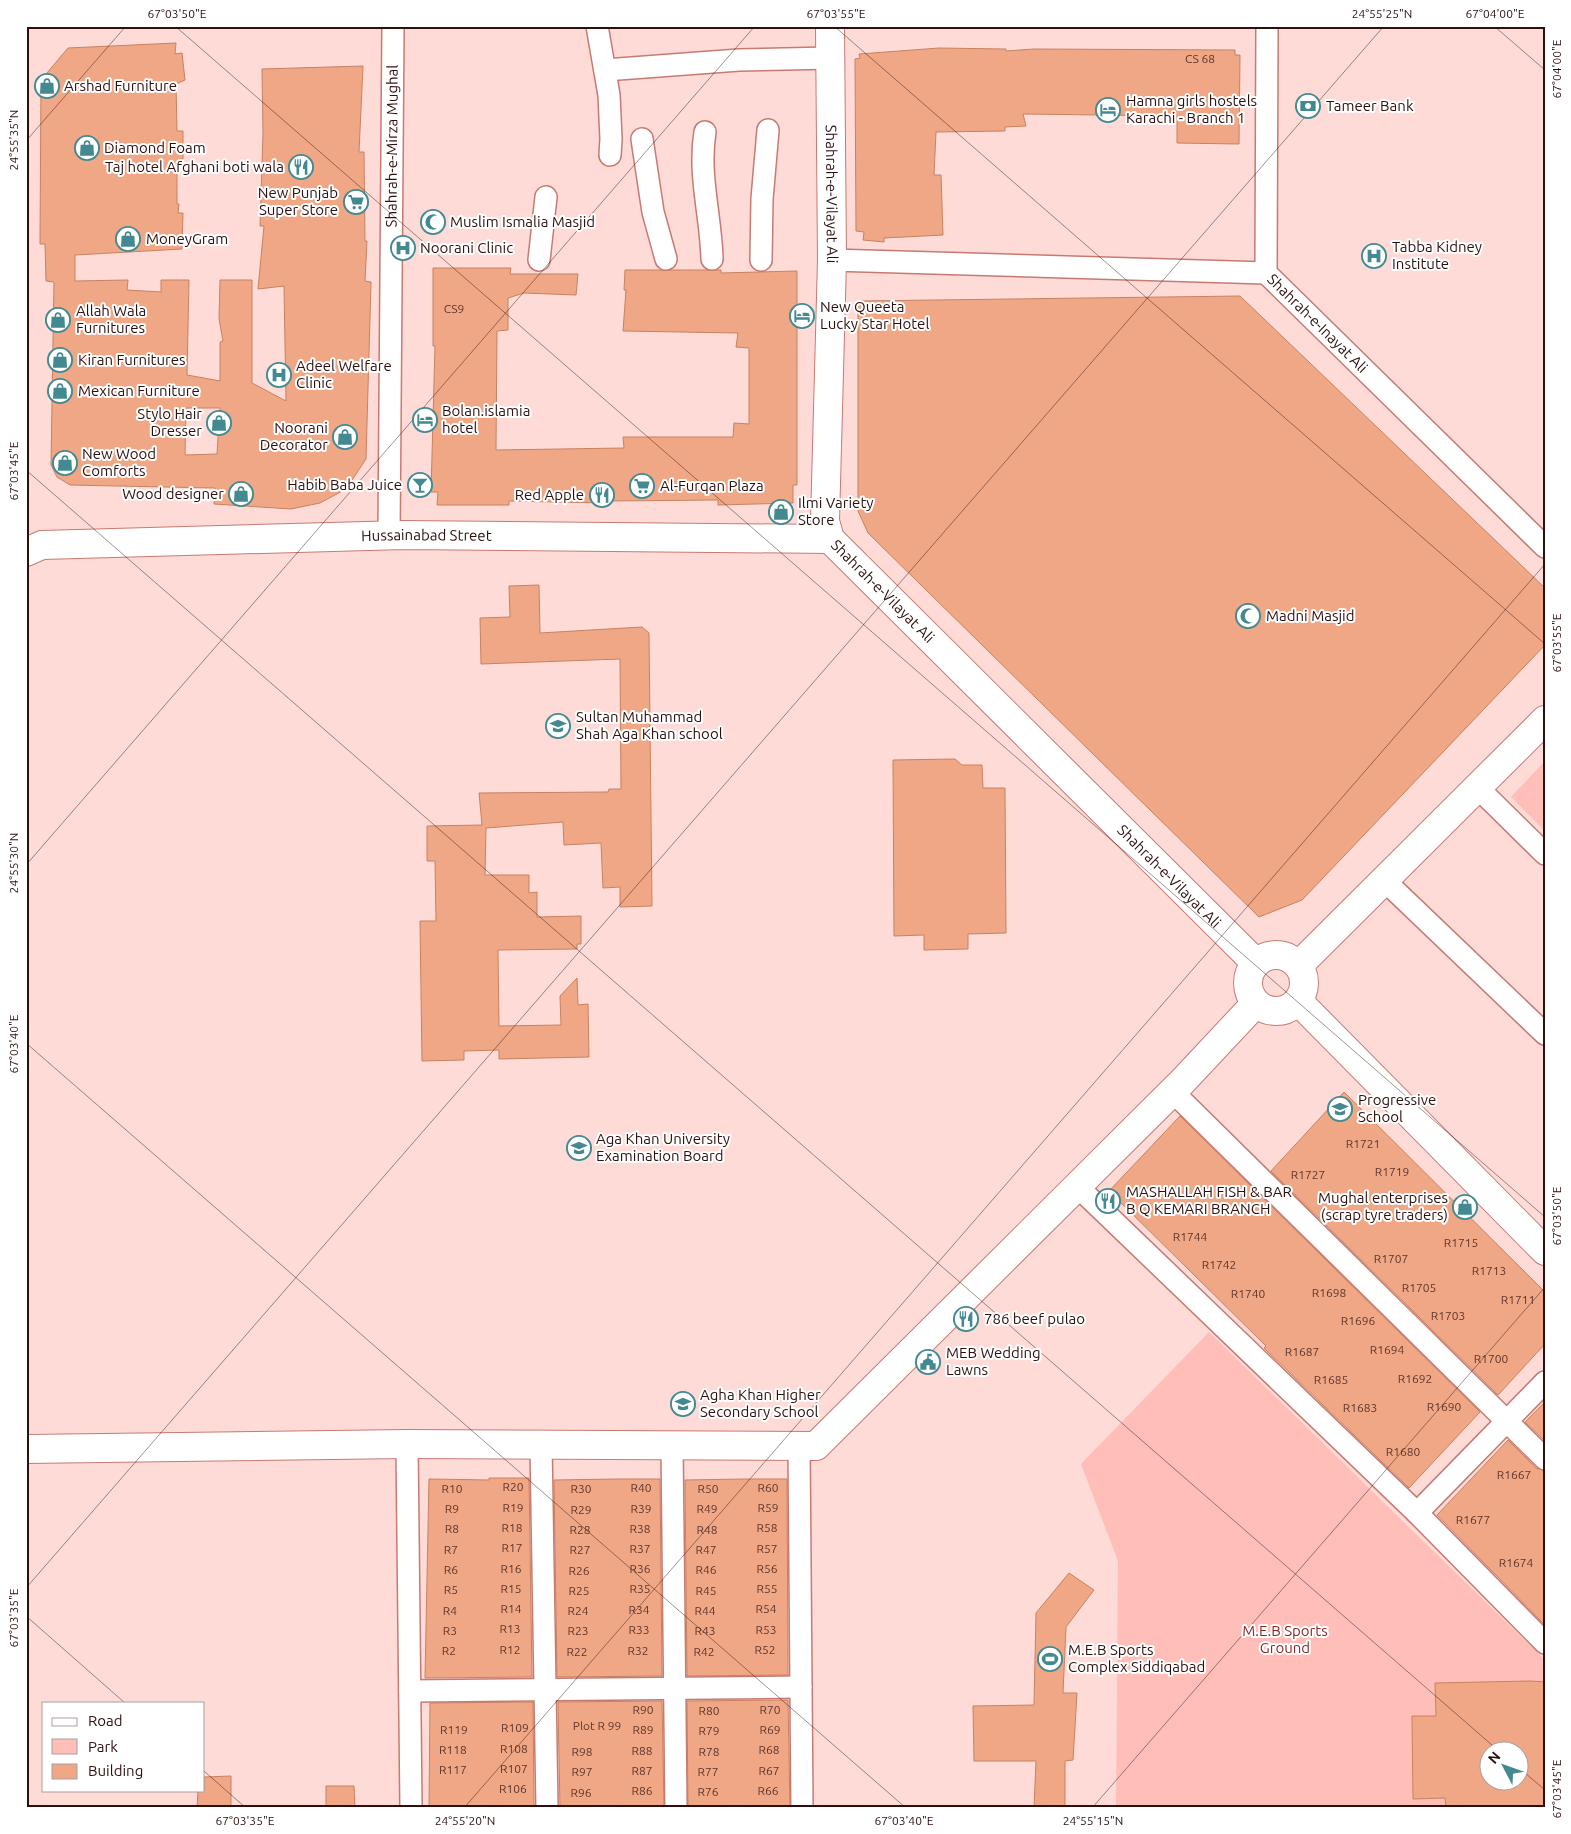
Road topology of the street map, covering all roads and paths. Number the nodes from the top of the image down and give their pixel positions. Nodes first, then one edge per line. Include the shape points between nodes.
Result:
1 (394, 26) edge
2 (596, 26) edge
3 (830, 26) edge
4 (1267, 26) edge
5 (830, 58) junction
6 (605, 70) junction
7 (768, 130) dead end
8 (705, 132) dead end
9 (642, 139) dead end
10 (610, 156) dead end
11 (546, 197) dead end
12 (666, 259) dead end
13 (712, 259) dead end
14 (540, 260) dead end
15 (761, 260) dead end
16 (832, 260) junction
17 (1266, 273) junction
18 (389, 536) junction
19 (830, 539) junction
20 (32, 543) edge
21 (1545, 547) edge
22 (1545, 720) edge
23 (1477, 787) junction
24 (1545, 854) edge
25 (1384, 880) junction
26 (1256, 963) junction
27 (1299, 965) junction
28 (1298, 1002) junction
29 (1256, 1003) junction
30 (1545, 1034) edge
31 (1172, 1091) junction
32 (1077, 1186) junction
33 (1545, 1251) edge
34 (1545, 1382) edge
35 (1506, 1422) junction
36 (407, 1444) junction
37 (541, 1445) junction
38 (672, 1445) junction
39 (799, 1446) junction
40 (26, 1449) edge
41 (1545, 1459) edge
42 (1417, 1513) junction
43 (1545, 1643) edge
44 (801, 1687) junction
45 (674, 1689) junction
46 (545, 1690) junction
47 (410, 1691) junction
48 (412, 1808) edge
49 (547, 1808) edge
50 (676, 1808) edge
51 (802, 1808) edge

1 - 18 street, Shahrah-e-Mirza Mughal
2 - 6 street
3 - 5 street, Shahrah-e-Vilayat Ali
4 - 17 street, Shahrah-e-Inayat Ali
5 - 6 street via 739,60
5 - 16 street, Shahrah-e-Vilayat Ali
6 - 10 street
7 - 15 street
8 - 13 street via 702,176
9 - 12 street via 653,212
11 - 14 street
16 - 17 street
16 - 19 street, Shahrah-e-Vilayat Ali via 826,512
17 - 21 street, Shahrah-e-Inayat Ali
18 - 19 street, Hussainabad Street
18 - 20 street, Hussainabad Street
19 - 26 street, Shahrah-e-Vilayat Ali
22 - 23 street
23 - 24 street
23 - 25 street
25 - 27 street
25 - 30 street
26 - 27 street via 1263,957 1283,955
26 - 29 street via 1248,988
27 - 28 street via 1305,984
28 - 29 street via 1281,1011 1263,1008
28 - 33 street
29 - 31 street
31 - 32 street
31 - 35 street
32 - 39 street via 816,1446
32 - 42 street
34 - 35 street
35 - 41 street
35 - 42 street
36 - 37 street
36 - 40 street
36 - 47 street
37 - 38 street
37 - 46 street
38 - 39 street
38 - 45 street
39 - 44 street
42 - 43 street
44 - 45 street
44 - 51 street
45 - 46 street
45 - 50 street
46 - 47 street
46 - 49 street
47 - 48 street

